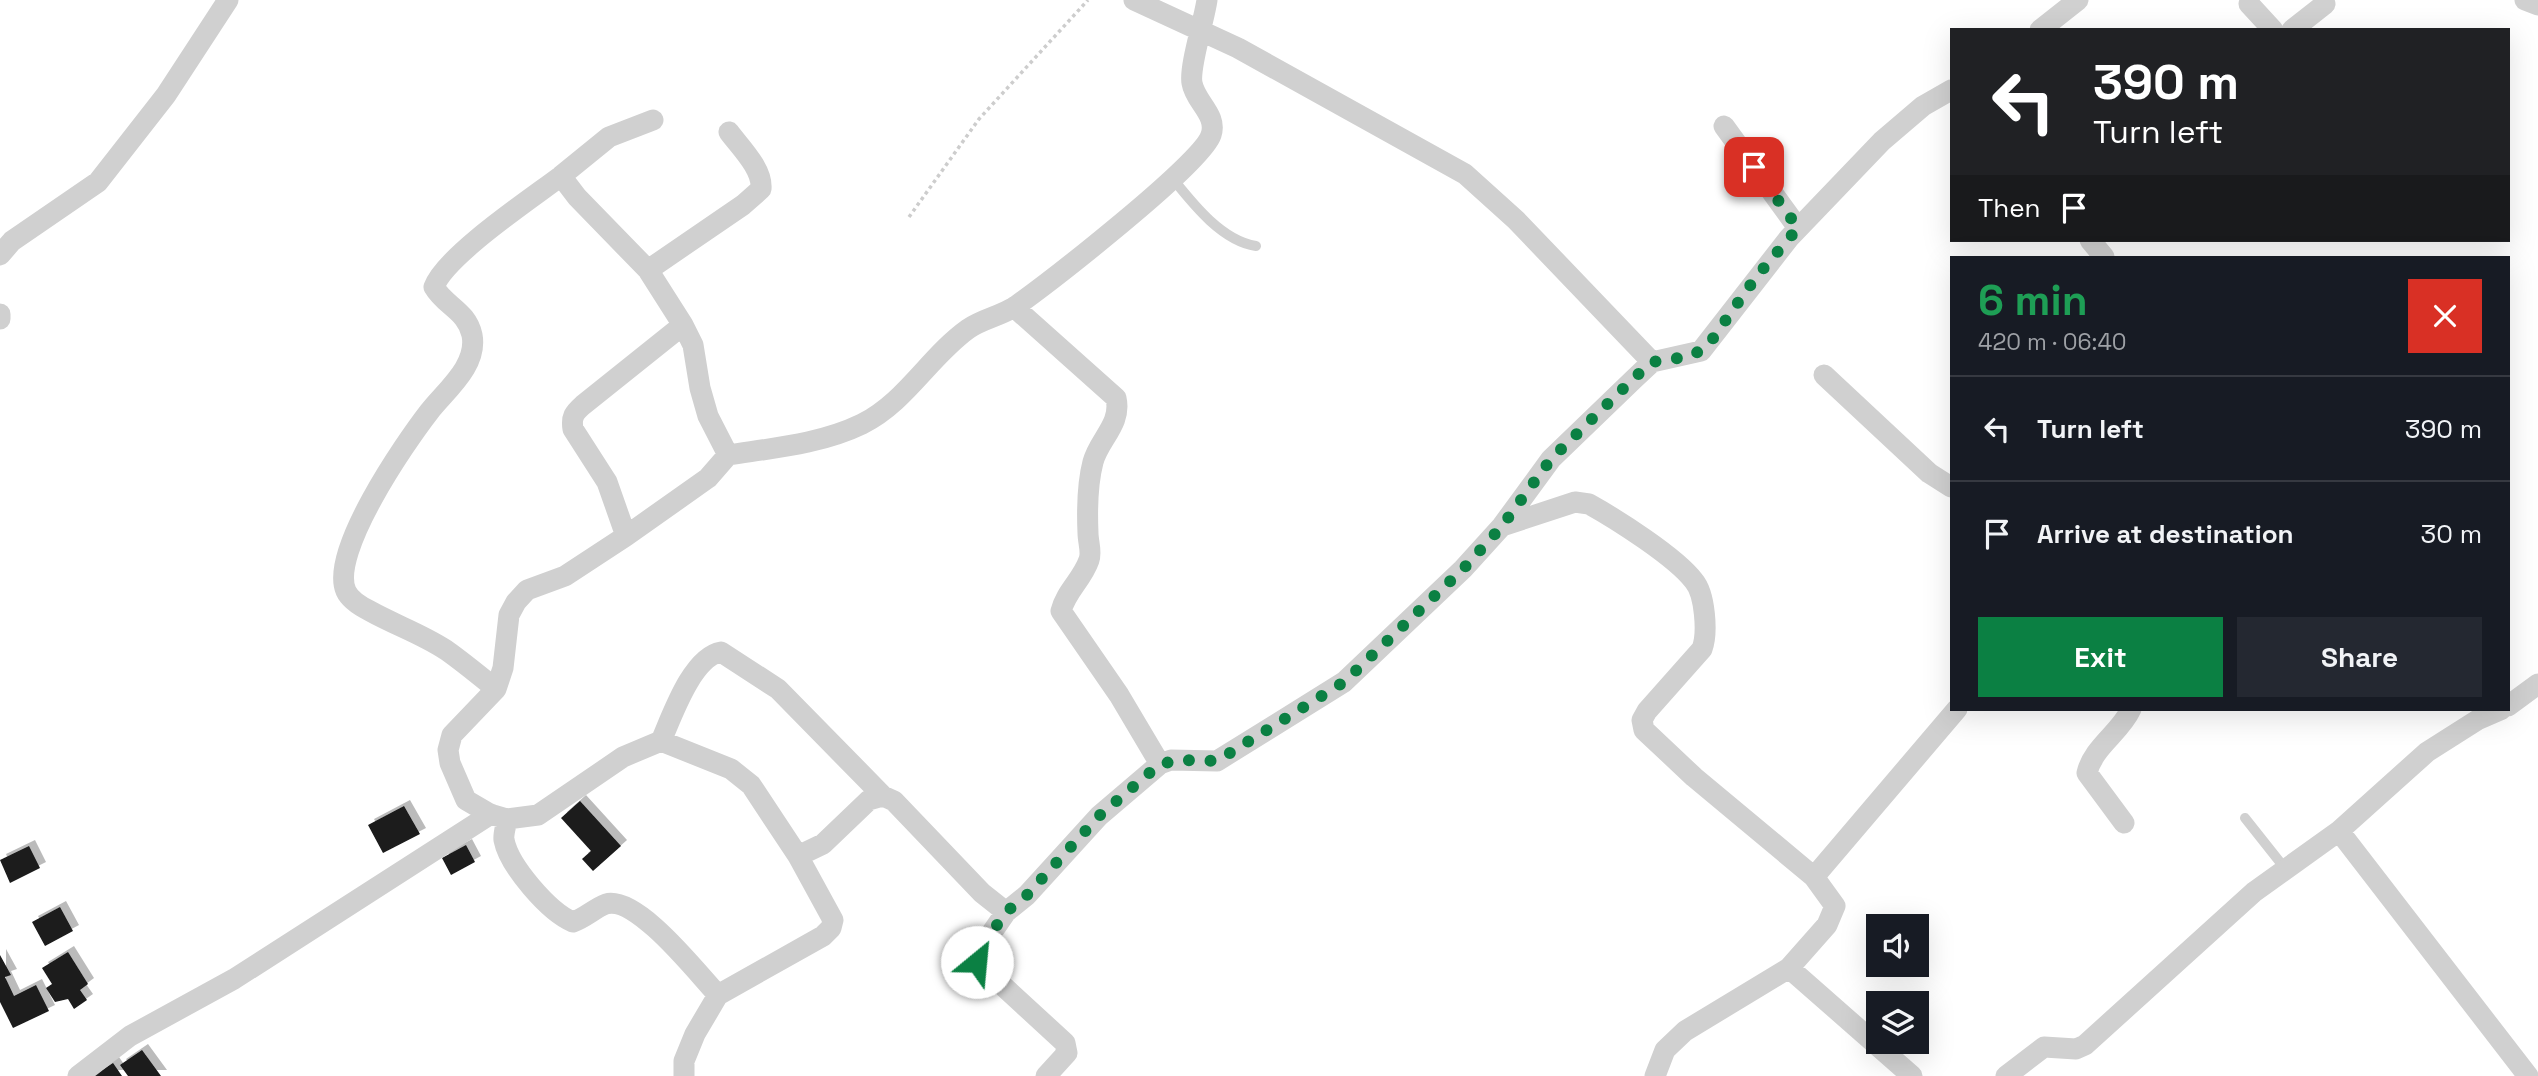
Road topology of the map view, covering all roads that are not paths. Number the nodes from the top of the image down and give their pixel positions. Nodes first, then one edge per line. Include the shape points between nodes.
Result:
1 (228, 0) edge
2 (1134, 0) edge
3 (1207, 0) edge
4 (2078, 0) edge
5 (2525, 0) edge
6 (2249, 1) edge
7 (2325, 4) dead end
8 (2538, 5) edge
9 (2043, 28) edge
10 (2271, 28) edge
11 (2295, 28) edge
12 (1203, 30) junction
13 (1950, 91) edge
14 (653, 120) dead end
15 (1724, 127) dead end
16 (729, 132) dead end
17 (561, 176) junction
18 (1173, 179) junction
19 (1798, 228) junction
20 (2092, 242) edge
21 (1256, 246) dead end
22 (0, 255) edge
23 (2103, 256) edge
24 (648, 270) junction
25 (1014, 307) junction
26 (682, 325) junction
27 (1652, 362) junction
28 (1824, 375) dead end
29 (728, 455) junction
30 (1950, 485) edge
31 (1502, 526) junction
32 (626, 536) junction
33 (2538, 684) edge
34 (496, 689) junction
35 (2510, 705) edge
36 (1955, 711) edge
37 (2130, 711) edge
38 (2478, 714) edge
39 (661, 741) junction
40 (1160, 764) junction
41 (883, 796) junction
42 (499, 817) junction
43 (2245, 818) dead end
44 (2124, 823) dead end
45 (2339, 831) junction
46 (798, 856) junction
47 (2287, 871) junction
48 (1814, 877) junction
49 (1006, 912) junction
50 (1789, 968) junction
51 (718, 995) junction
52 (78, 1076) edge
53 (684, 1076) edge
54 (1046, 1076) edge
55 (1655, 1076) edge
56 (1912, 1076) edge
57 (2006, 1076) edge
58 (2528, 1076) edge

1 - 22 street via 166,95 98,181 12,241
2 - 12 street
3 - 12 street
4 - 9 street
5 - 8 street
6 - 10 street
7 - 11 street
12 - 18 street via 1191,68 1192,84 1213,121 1211,136
12 - 27 street via 1465,174 1516,220
13 - 19 street via 1923,106 1882,141
14 - 17 street via 609,137
15 - 19 street
16 - 24 street via 756,170 761,188
17 - 24 street
17 - 34 street via 436,279 433,287 438,294 465,318 472,352 387,473 357,526 344,565 346,591 358,605 446,650
18 - 21 lane via 1226,232
18 - 25 street
19 - 27 street via 1701,351
20 - 23 street
24 - 26 street
25 - 29 street via 971,327 946,347 894,404 863,423 833,436
25 - 40 street via 1116,398 1119,409 1094,460 1089,486 1091,556 1082,578 1065,595 1061,611
26 - 29 street via 693,345 708,416
26 - 32 street via 574,413 573,429 612,492
27 - 31 street via 1551,459
28 - 30 street via 1928,474
29 - 32 street via 708,478
31 - 40 street via 1344,682 1217,761
31 - 48 street via 1575,502 1589,504 1678,564 1696,582 1706,637 1702,649 1647,711 1642,720 1644,730
32 - 34 street via 565,576 527,590 516,602 509,615
33 - 35 street
34 - 42 street via 452,735 448,750 466,800
36 - 48 street
37 - 44 street via 2090,761 2087,773
38 - 45 street via 2427,752
39 - 41 street via 682,693 707,657 721,652 778,689
39 - 42 street via 623,757 538,814
39 - 46 street via 731,769 751,785
40 - 49 street via 1099,816
41 - 46 street via 869,800 823,844
41 - 49 street via 894,801
42 - 51 street via 509,855 544,902 563,918 573,922 607,904 621,904 643,915
42 - 52 street via 130,1037
43 - 47 lane
45 - 47 street
45 - 58 street
46 - 51 street via 833,920 831,928
47 - 57 street via 2254,892 2085,1045 2076,1049 2044,1047
48 - 50 street via 1835,906 1833,916
49 - 54 street via 977,954 977,962 1065,1043 1067,1054
50 - 55 street via 1685,1031 1665,1050
50 - 56 street
51 - 53 street via 695,1034 684,1061

